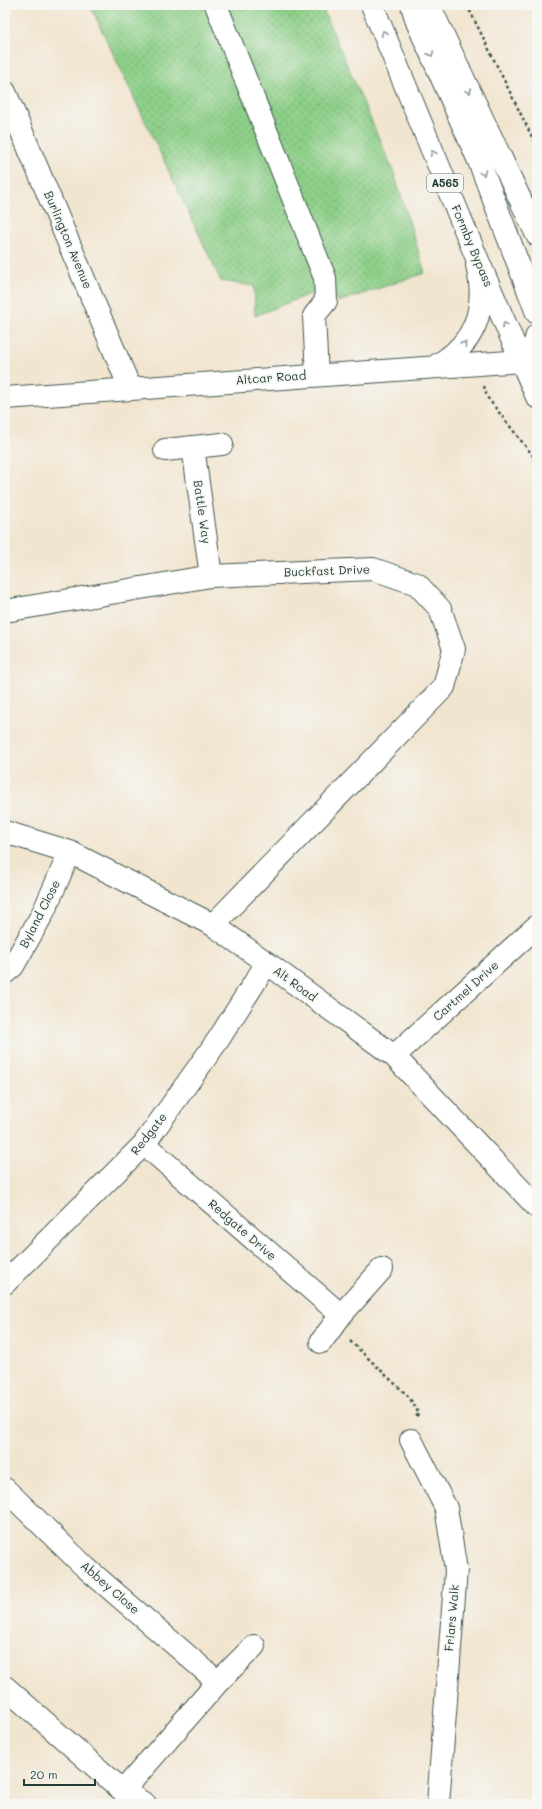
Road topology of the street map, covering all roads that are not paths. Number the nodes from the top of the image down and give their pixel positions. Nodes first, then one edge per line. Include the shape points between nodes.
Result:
1 (216, 5) edge
2 (372, 5) edge
3 (412, 5) edge
4 (429, 5) edge
5 (5, 92) edge
6 (537, 235) edge
7 (476, 256) junction
8 (537, 313) edge
9 (537, 335) edge
10 (528, 360) edge
11 (433, 367) junction
12 (317, 375) junction
13 (130, 388) junction
14 (537, 397) edge
15 (5, 398) edge
16 (222, 444) dead end
17 (193, 447) junction
18 (165, 450) dead end
19 (211, 576) junction
20 (5, 611) edge
21 (5, 832) edge
22 (70, 852) junction
23 (213, 925) junction
24 (537, 926) edge
25 (267, 963) junction
26 (5, 972) edge
27 (394, 1056) junction
28 (144, 1144) junction
29 (537, 1207) edge
30 (382, 1269) dead end
31 (5, 1283) edge
32 (411, 1440) road end
33 (5, 1489) edge
34 (254, 1646) dead end
35 (218, 1682) junction
36 (5, 1687) edge
37 (123, 1791) junction
38 (145, 1804) edge
39 (438, 1804) edge

1 - 12 main road via 325,278 326,301 314,316
7 -> 2 main road, Formby Bypass / A565
3 -> 8 main road via 417,22 479,161
4 -> 6 main road
5 - 13 main road, Burlington Avenue
10 -> 7 main road, Formby Bypass / A565
11 -> 7 main road via 459,350 474,327 481,295
9 - 10 main road via 526,357
10 - 11 main road, Altcar Road
10 - 14 main road, Formby Bypass / A565
11 - 12 main road, Altcar Road
12 - 13 main road, Altcar Road
13 - 15 main road, Altcar Road
16 - 17 main road
17 - 18 main road
17 - 19 main road, Battle Way
19 - 20 main road, Buckfast Drive
19 - 23 main road, Buckfast Drive via 373,569 417,584 440,609 454,649 444,687
21 - 22 main road, Alt Road
22 - 23 main road, Alt Road
22 - 26 main road, Byland Close via 43,913 13,966
23 - 25 main road, Alt Road
24 - 27 main road, Cartmel Drive
25 - 27 main road, Alt Road
25 - 28 main road, Redgate via 218,1040
27 - 29 main road, Alt Road
28 - 30 main road, Redgate Drive via 332,1327
28 - 31 main road, Redgate
32 - 39 main road, Friars Walk via 446,1508 456,1570
33 - 35 main road, Abbey Close via 85,1567
34 - 35 main road
35 - 37 main road
36 - 37 main road
37 - 38 main road

